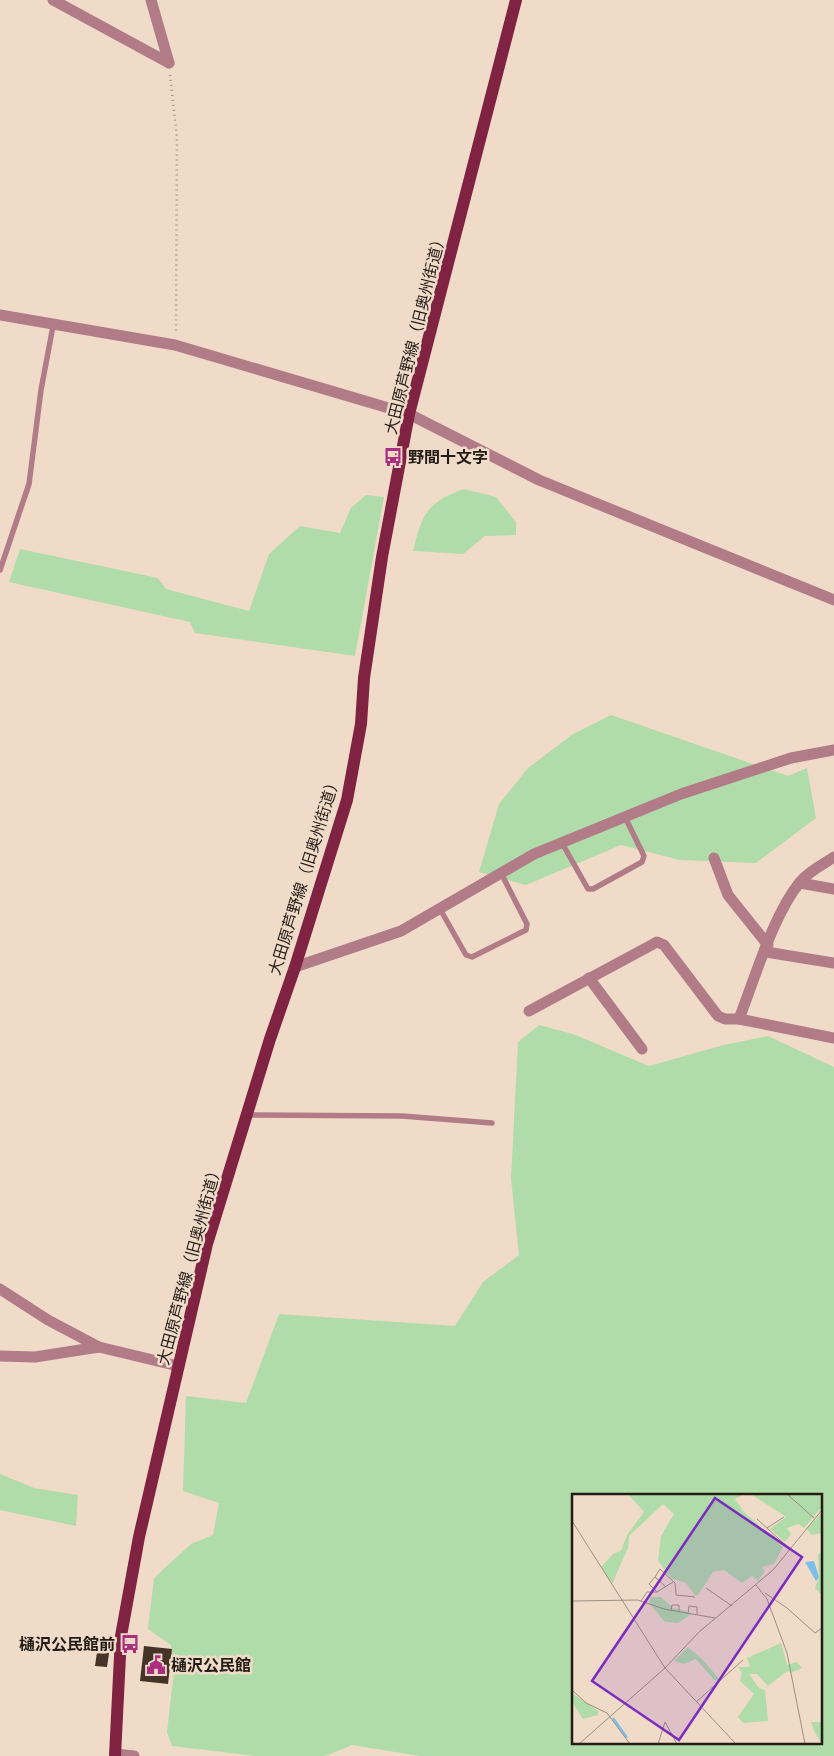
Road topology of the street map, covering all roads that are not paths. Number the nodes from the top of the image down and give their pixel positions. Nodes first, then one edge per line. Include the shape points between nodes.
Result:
1 (53, 0) edge
2 (151, 0) edge
3 (516, 0) edge
4 (0, 315) edge
5 (53, 326) junction
6 (409, 414) junction
7 (0, 570) edge
8 (834, 600) edge
9 (834, 750) edge
10 (625, 817) junction
11 (562, 843) junction
12 (714, 858) dead end
13 (834, 858) edge
14 (502, 873) junction
15 (800, 883) junction
16 (834, 889) edge
17 (440, 909) junction
18 (767, 948) junction
19 (834, 963) edge
20 (295, 967) junction
21 (589, 978) junction
22 (529, 1011) dead end
23 (739, 1018) junction
24 (834, 1038) edge
25 (642, 1049) dead end
26 (246, 1114) junction
27 (492, 1124) dead end
28 (0, 1289) edge
29 (99, 1347) junction
30 (0, 1356) edge
31 (178, 1366) junction
32 (115, 1755) edge
33 (134, 1756) edge

1 - 2 street via 169,63
3 - 6 main road, 大田原芦野線（旧奥州街道）
4 - 5 street
5 - 6 street via 176,345
5 - 7 lane via 28,484
6 - 8 street via 539,480
6 - 20 main road, 大田原芦野線（旧奥州街道） via 382,557 364,678 361,724 347,800
9 - 10 street via 791,758 681,794
10 - 11 street
10 - 11 lane via 644,856 642,862 593,890 588,889
11 - 14 street via 534,854
12 - 18 street via 728,895
13 - 15 street
14 - 17 street
14 - 17 lane via 528,924 526,930 472,957 466,955
15 - 16 street
15 - 18 street via 781,914
17 - 20 street via 401,931
18 - 19 street
18 - 23 street
20 - 26 main road, 大田原芦野線（旧奥州街道）
21 - 22 street
21 - 23 street via 657,942 664,945 718,1016
21 - 25 street
23 - 24 street
26 - 27 lane via 402,1116
26 - 31 main road, 大田原芦野線（旧奥州街道） via 207,1244
28 - 29 street
29 - 30 street via 35,1357
29 - 31 street
31 - 32 main road, 大田原芦野線（旧奥州街道） via 138,1537 121,1636
32 - 33 street

